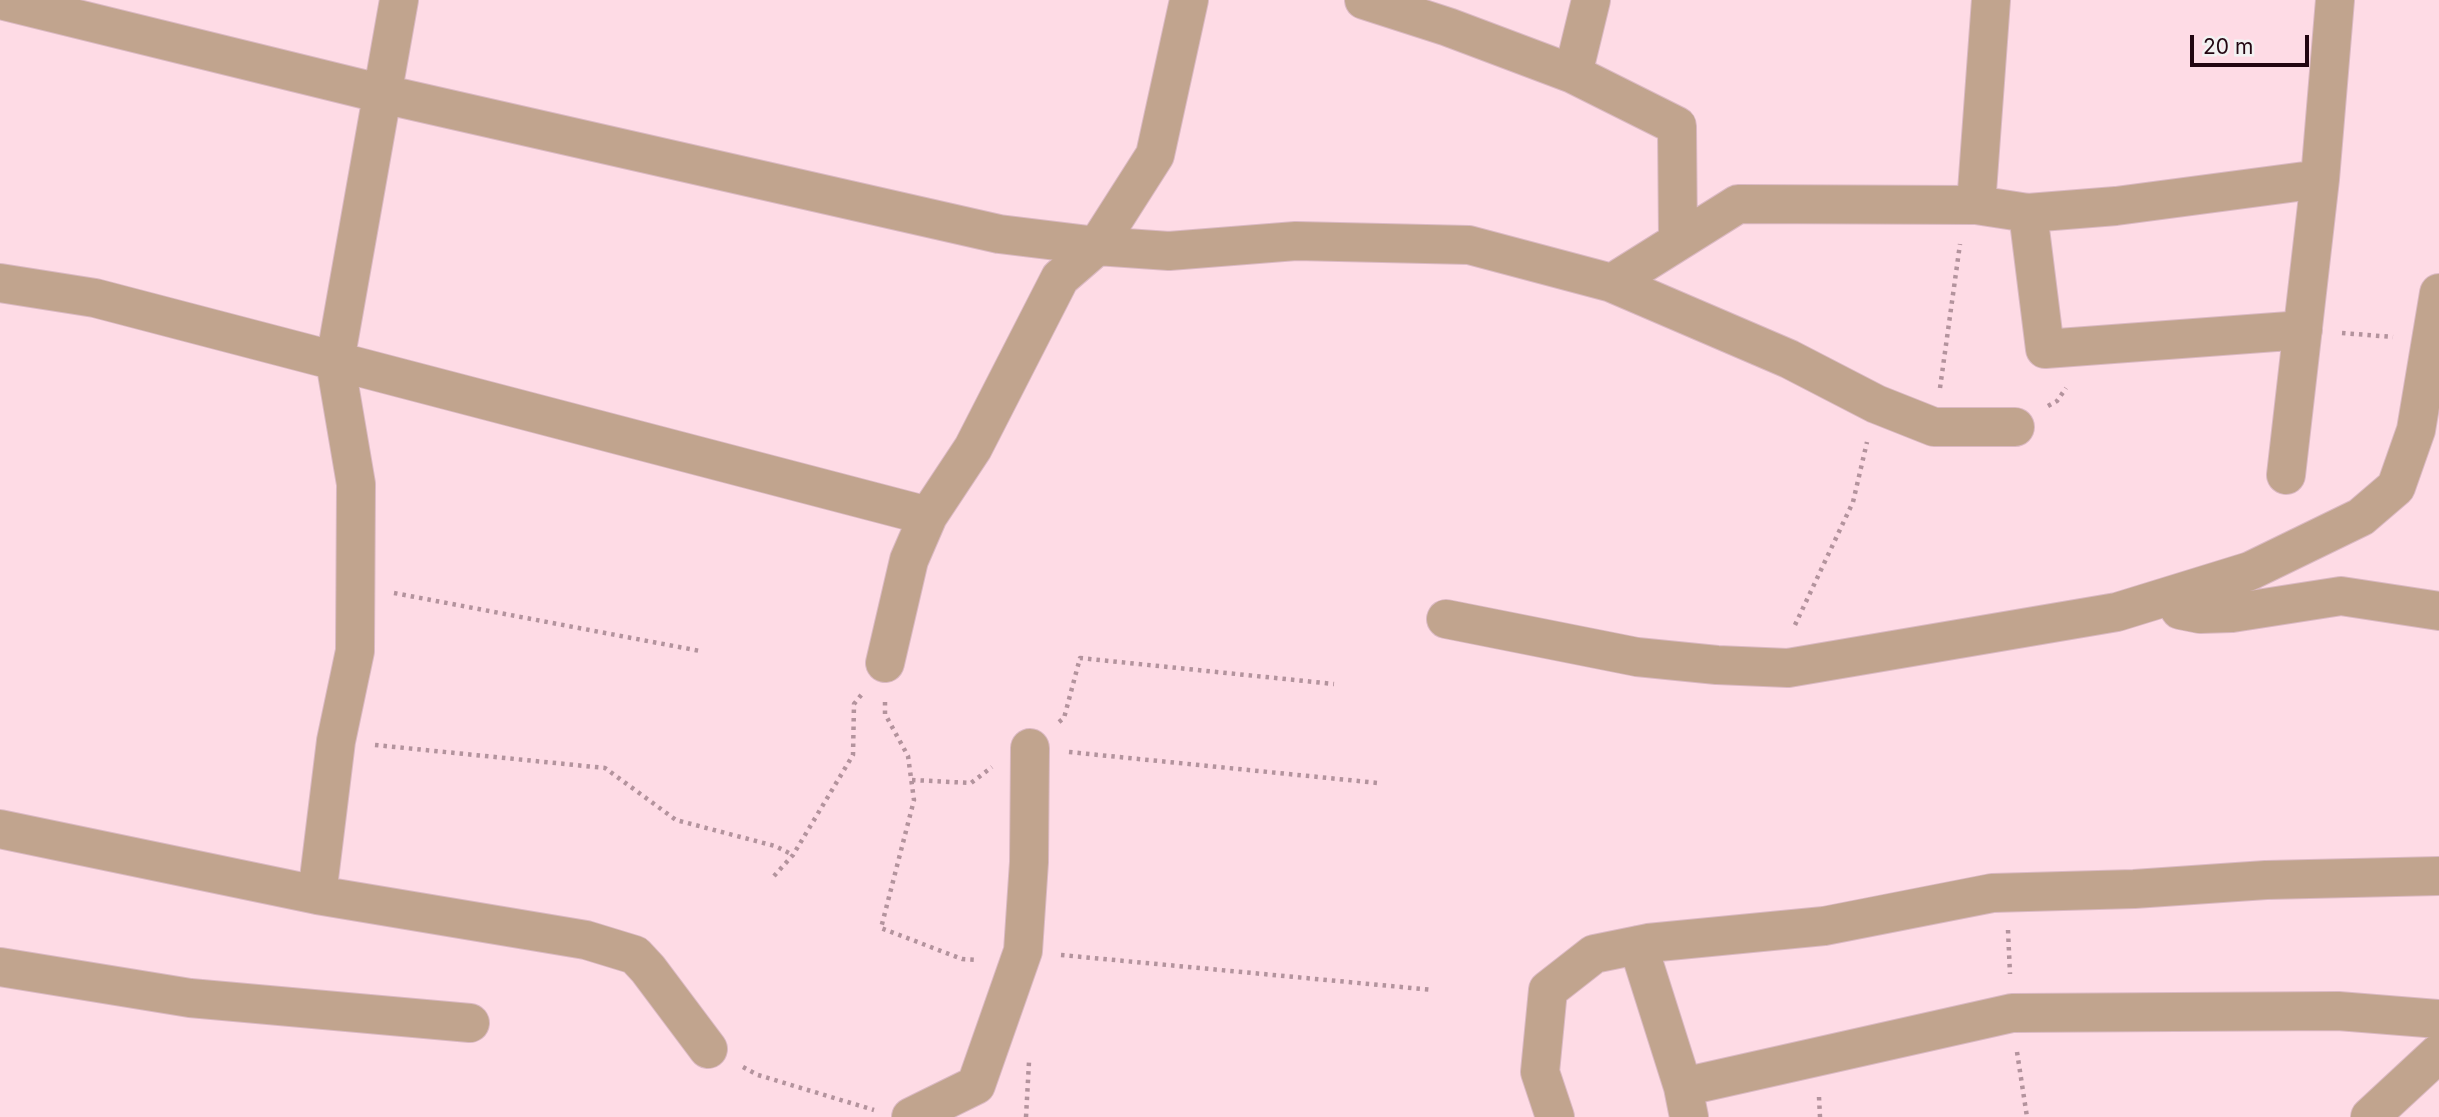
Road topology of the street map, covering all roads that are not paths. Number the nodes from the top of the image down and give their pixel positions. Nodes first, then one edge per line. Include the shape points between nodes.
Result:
1 (0, 0) edge
2 (399, 0) edge
3 (1189, 0) edge
4 (1364, 0) edge
5 (1591, 0) edge
6 (1992, 0) edge
7 (2334, 0) edge
8 (1452, 14) edge
9 (1573, 74) junction
10 (383, 94) junction
11 (2320, 179) junction
12 (1971, 205) junction
13 (2028, 213) junction
14 (1678, 240) junction
15 (1097, 246) junction
16 (0, 283) edge
17 (1612, 283) junction
18 (2439, 293) edge
19 (2303, 330) junction
20 (335, 361) junction
21 (2015, 427) road end
22 (2286, 475) dead end
23 (928, 516) junction
24 (2171, 596) junction
25 (2439, 611) edge
26 (1446, 619) dead end
27 (885, 663) road end
28 (1030, 748) road end
29 (0, 829) edge
30 (2439, 876) edge
31 (317, 895) junction
32 (1638, 945) junction
33 (0, 967) edge
34 (2439, 1019) edge
35 (470, 1023) dead end
36 (708, 1049) road end
37 (2439, 1053) edge
38 (971, 1101) edge
39 (1686, 1102) edge
40 (897, 1115) edge
41 (1555, 1117) edge
42 (2370, 1117) edge

1 - 10 street
2 - 10 street
3 - 15 street via 1155,155
4 - 8 street
5 - 9 street
6 - 12 street
7 - 11 street
8 - 9 street
9 - 14 street via 1676,126
10 - 15 street via 999,234
10 - 20 street
11 - 13 street
11 - 19 street
12 - 13 street
12 - 14 street via 1738,204
13 - 19 street via 2045,349
14 - 17 street
15 - 17 street via 1169,251 1296,241 1469,246
15 - 23 street via 1060,278 973,448
16 - 20 street via 95,298
17 - 21 street via 1934,427
18 - 24 street via 2416,430 2396,487 2361,517 2250,571
19 - 22 street
20 - 23 street
20 - 31 street via 356,484 355,651 336,741
23 - 27 street via 909,560
24 - 25 street via 2180,610 2200,614 2341,596
24 - 26 street via 2117,612 1788,668 1637,657
28 - 38 street via 1023,951
29 - 31 street
30 - 32 street via 1992,893 1824,926
31 - 36 street via 586,940 635,955
32 - 39 street
32 - 41 street via 1594,954 1548,990 1540,1072
33 - 35 street via 190,998
34 - 39 street via 2338,1011 2012,1013
37 - 42 street
38 - 40 street

